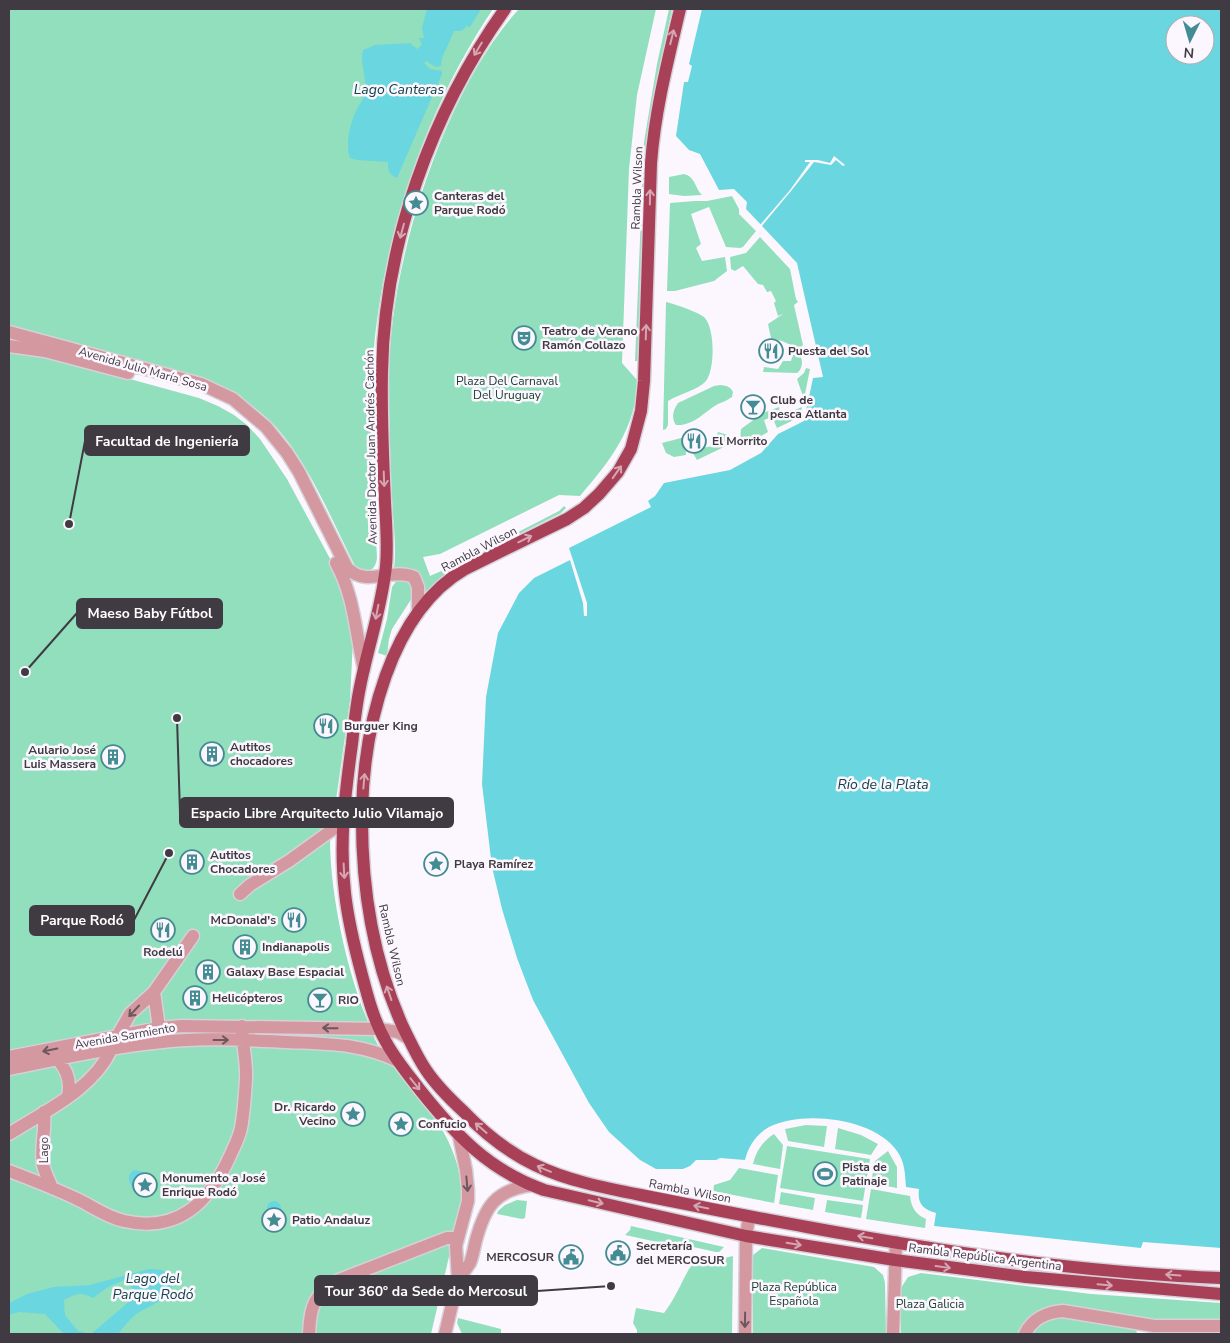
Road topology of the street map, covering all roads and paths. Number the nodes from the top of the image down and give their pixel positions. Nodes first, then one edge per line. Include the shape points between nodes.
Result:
1 (505, 9) edge
2 (680, 9) edge
3 (9, 332) edge
4 (9, 346) edge
5 (384, 576) junction
6 (418, 614) junction
7 (364, 669) junction
8 (343, 822) junction
9 (240, 894) dead end
10 (193, 936) dead end
11 (154, 992) junction
12 (242, 1026) junction
13 (159, 1028) junction
14 (379, 1029) junction
15 (118, 1035) junction
16 (408, 1038) junction
17 (242, 1040) junction
18 (161, 1042) junction
19 (111, 1050) junction
20 (9, 1058) edge
21 (58, 1060) junction
22 (398, 1061) junction
23 (9, 1069) edge
24 (68, 1096) junction
25 (44, 1112) junction
26 (9, 1134) edge
27 (459, 1136) junction
28 (9, 1171) edge
29 (532, 1185) junction
30 (52, 1188) junction
31 (749, 1217) junction
32 (462, 1220) junction
33 (480, 1225) junction
34 (746, 1236) junction
35 (458, 1238) junction
36 (896, 1242) junction
37 (895, 1260) junction
38 (458, 1278) junction
39 (1221, 1278) edge
40 (1221, 1294) edge
41 (1221, 1326) edge
42 (1142, 1329) edge
43 (309, 1334) edge
44 (445, 1334) edge
45 (745, 1334) edge
46 (893, 1334) edge
47 (1025, 1334) edge

1 -> 5 main road, Avenida Doctor Juan Andrés Cachón via 478,49 440,124 401,236 387,301 382,374
6 -> 2 main road, Rambla Wilson via 452,577 584,508 610,482 631,449 641,411 644,381 653,136
3 - 5 street, Avenida Julio María Sosa via 201,384 233,399 266,427 287,453 347,568 359,576
4 - 7 street, Avenida Julio María Sosa via 45,351 203,393 233,409 251,424 273,448 290,474 343,576 353,606
5 - 6 street, Avenida Julio María Sosa via 403,574 414,577 418,587
5 -> 7 main road, Avenida Doctor Juan Andrés Cachón
16 -> 6 main road, Rambla Wilson via 391,998 373,935 362,854 362,796 368,744 377,705 398,647
7 - 8 main road
8 - 9 street
8 -> 14 main road via 345,894 358,961
10 - 11 street
11 - 13 street
11 -> 15 street via 130,1014
12 - 13 street, Avenida Sarmiento
14 -> 12 street, Avenida Sarmiento
12 - 17 street
13 - 15 street, Avenida Sarmiento
13 - 18 street
14 - 16 street, Avenida Sarmiento via 398,1032
14 - 22 main road
15 -> 20 street, Avenida Sarmiento
31 -> 16 main road, Rambla Wilson via 606,1187 535,1165 499,1143 464,1113 427,1071
18 -> 17 street, Avenida Sarmiento
17 - 22 street, Avenida Sarmiento via 356,1047
17 - 30 street via 246,1076 241,1129 213,1189 186,1214 153,1224 126,1221 105,1215
18 - 19 street, Avenida Sarmiento
19 - 21 street, Avenida Sarmiento
19 - 24 street via 92,1077
21 - 23 street, Avenida Sarmiento
21 - 24 street via 68,1074
22 -> 27 main road
24 - 25 street
25 - 26 street
25 - 30 street, Lago via 43,1166
27 - 29 main road via 488,1160
27 -> 32 street via 468,1190
28 - 30 street
29 - 33 street via 505,1193 493,1201
29 -> 34 main road
31 - 34 street
36 -> 31 main road, Rambla República Argentina
32 - 33 street
32 - 35 street
33 - 38 street via 469,1264
34 -> 37 main road, Rambla República Argentina
34 -> 45 street
35 - 38 street
35 - 43 street via 447,1238 328,1286 313,1304
36 - 37 street
39 -> 36 main road, Rambla República Argentina via 1065,1265
37 -> 40 main road, Rambla República Argentina via 1026,1277
37 - 46 street
38 - 44 street
41 - 42 street
42 - 47 street via 1078,1313 1054,1312 1034,1322

